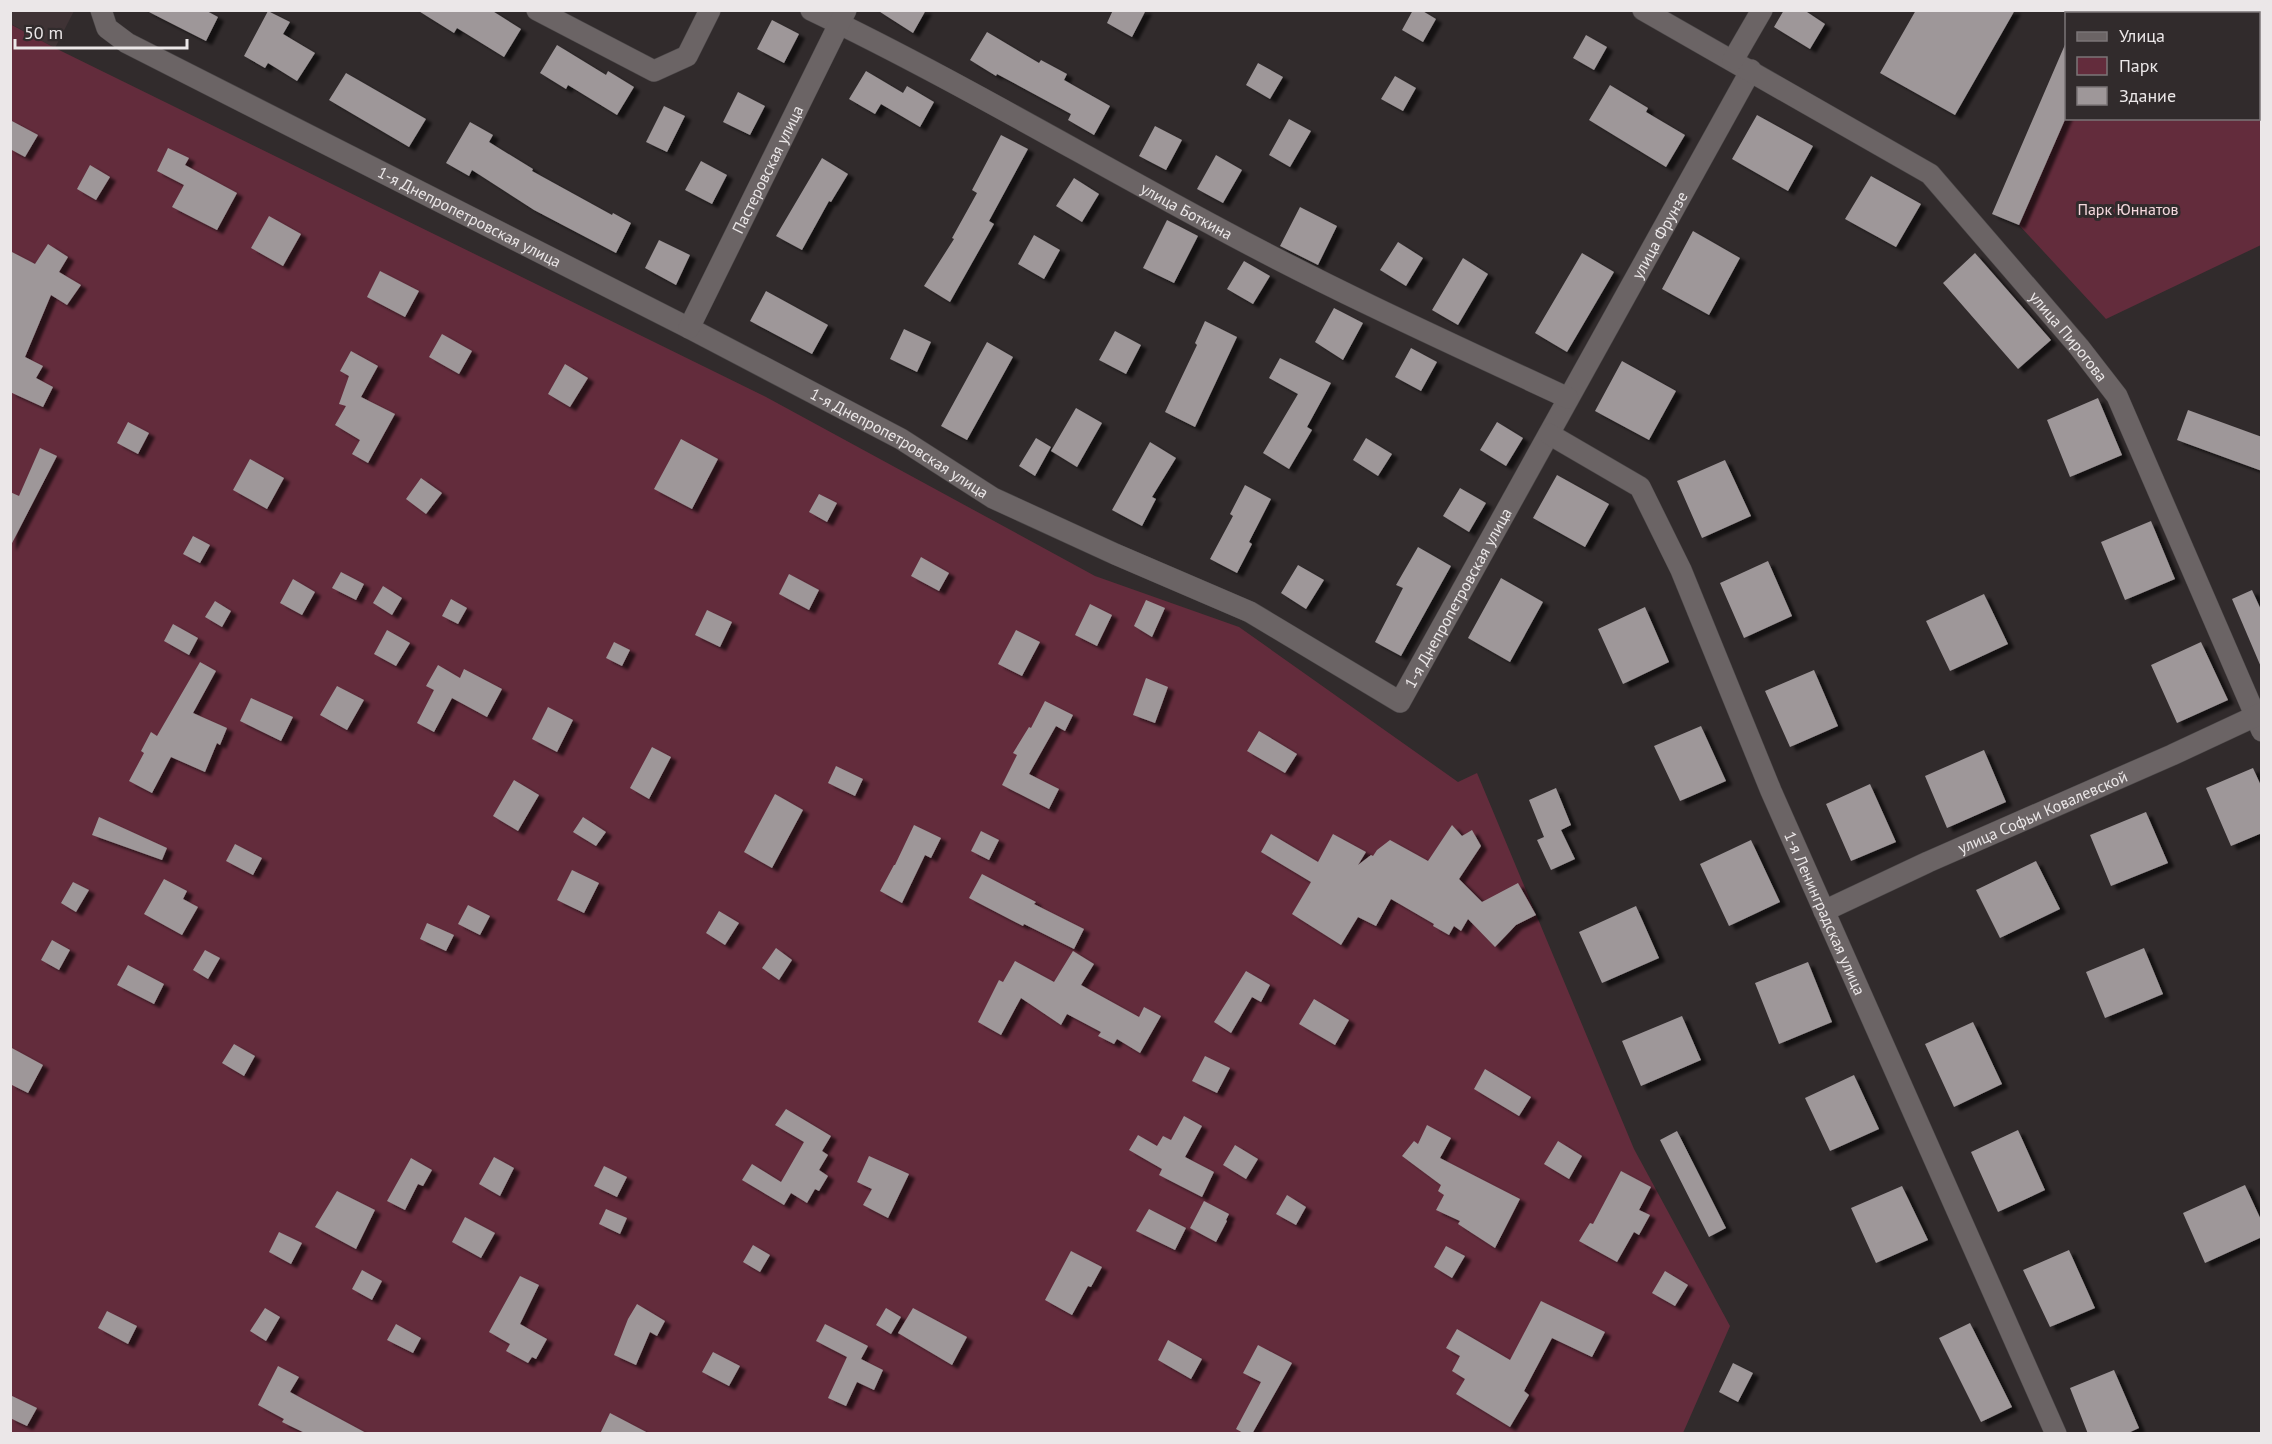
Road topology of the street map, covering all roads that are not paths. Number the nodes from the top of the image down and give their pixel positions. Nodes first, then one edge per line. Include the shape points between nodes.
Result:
1 (101, 10) edge
2 (537, 10) edge
3 (710, 10) edge
4 (810, 10) edge
5 (1643, 10) edge
6 (1762, 10) edge
7 (843, 17) edge
8 (1742, 65) junction
9 (689, 328) junction
10 (1568, 398) junction
11 (1549, 434) junction
12 (2259, 720) edge
13 (1824, 911) junction
14 (2056, 1434) edge

1 - 9 street, 1-я Днепропетровская улица via 107,28 127,43
2 - 3 street via 654,71 687,56
4 - 7 street, улица Боткина
5 - 8 street, улица Пирогова
6 - 8 street, улица Фрунзе
7 - 9 street, Пастеровская улица
7 - 10 street, улица Боткина via 1223,231
8 - 10 street, улица Фрунзе
8 - 12 street, улица Пирогова via 1930,174 2079,347 2117,396
9 - 11 street, 1-я Днепропетровская улица via 901,439 993,498 1250,612 1400,702
10 - 11 street, 1-я Днепропетровская улица
11 - 13 street, 1-я Ленинградская улица via 1640,487 1681,570
12 - 13 street, улица Софьи Ковалевской via 1928,862
13 - 14 street, 1-я Ленинградская улица

